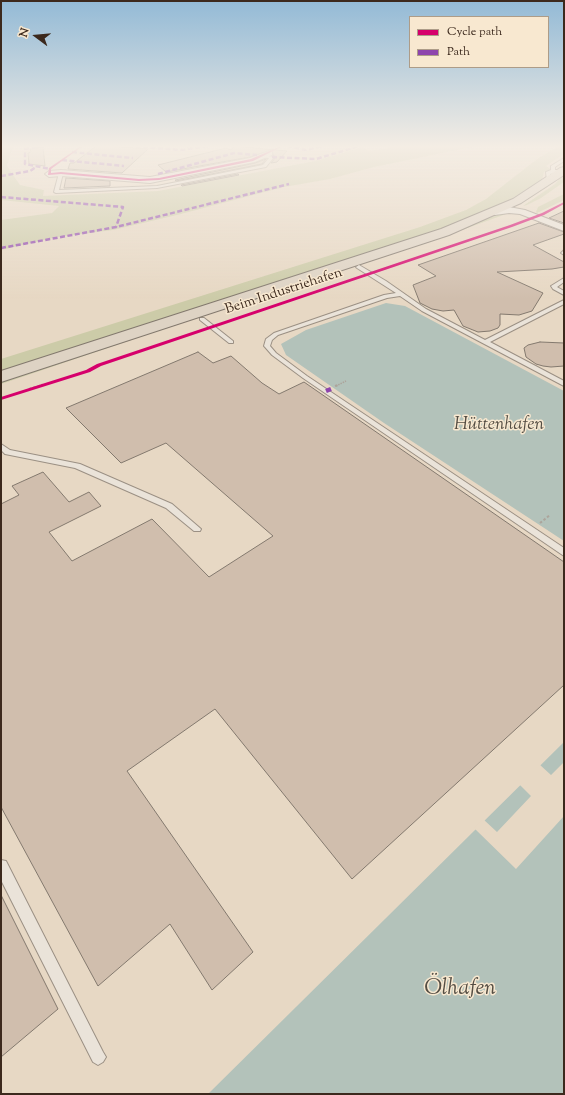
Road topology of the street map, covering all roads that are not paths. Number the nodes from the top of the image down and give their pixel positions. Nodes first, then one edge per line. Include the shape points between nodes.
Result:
1 (530, 197) edge
2 (546, 200) dead end
3 (519, 206) junction
4 (564, 228) edge
5 (359, 267) junction
6 (564, 280) edge
7 (564, 293) edge
8 (400, 294) junction
9 (564, 302) edge
10 (202, 319) junction
11 (231, 342) dead end
12 (485, 342) junction
13 (1, 377) edge
14 (564, 384) edge
15 (1, 388) edge
16 (1, 446) edge
17 (197, 529) dead end
18 (564, 553) edge
19 (1, 866) edge
20 (98, 1058) dead end

1 - 3 main road, Beim Industriehafen
2 - 3 main road, Beim Industriehafen
3 - 4 street
3 - 5 main road, Beim Industriehafen via 475,230
3 - 13 main road, Beim Industriehafen via 494,212 445,232
5 - 8 lane
5 - 10 main road, Beim Industriehafen
6 - 7 lane via 554,286
8 - 12 lane via 424,310
8 - 18 lane via 386,296 276,334 269,339 267,346 305,378
9 - 12 lane
10 - 11 lane
10 - 15 main road, Beim Industriehafen
12 - 14 lane
16 - 17 lane via 8,452 77,466 169,506
19 - 20 lane

